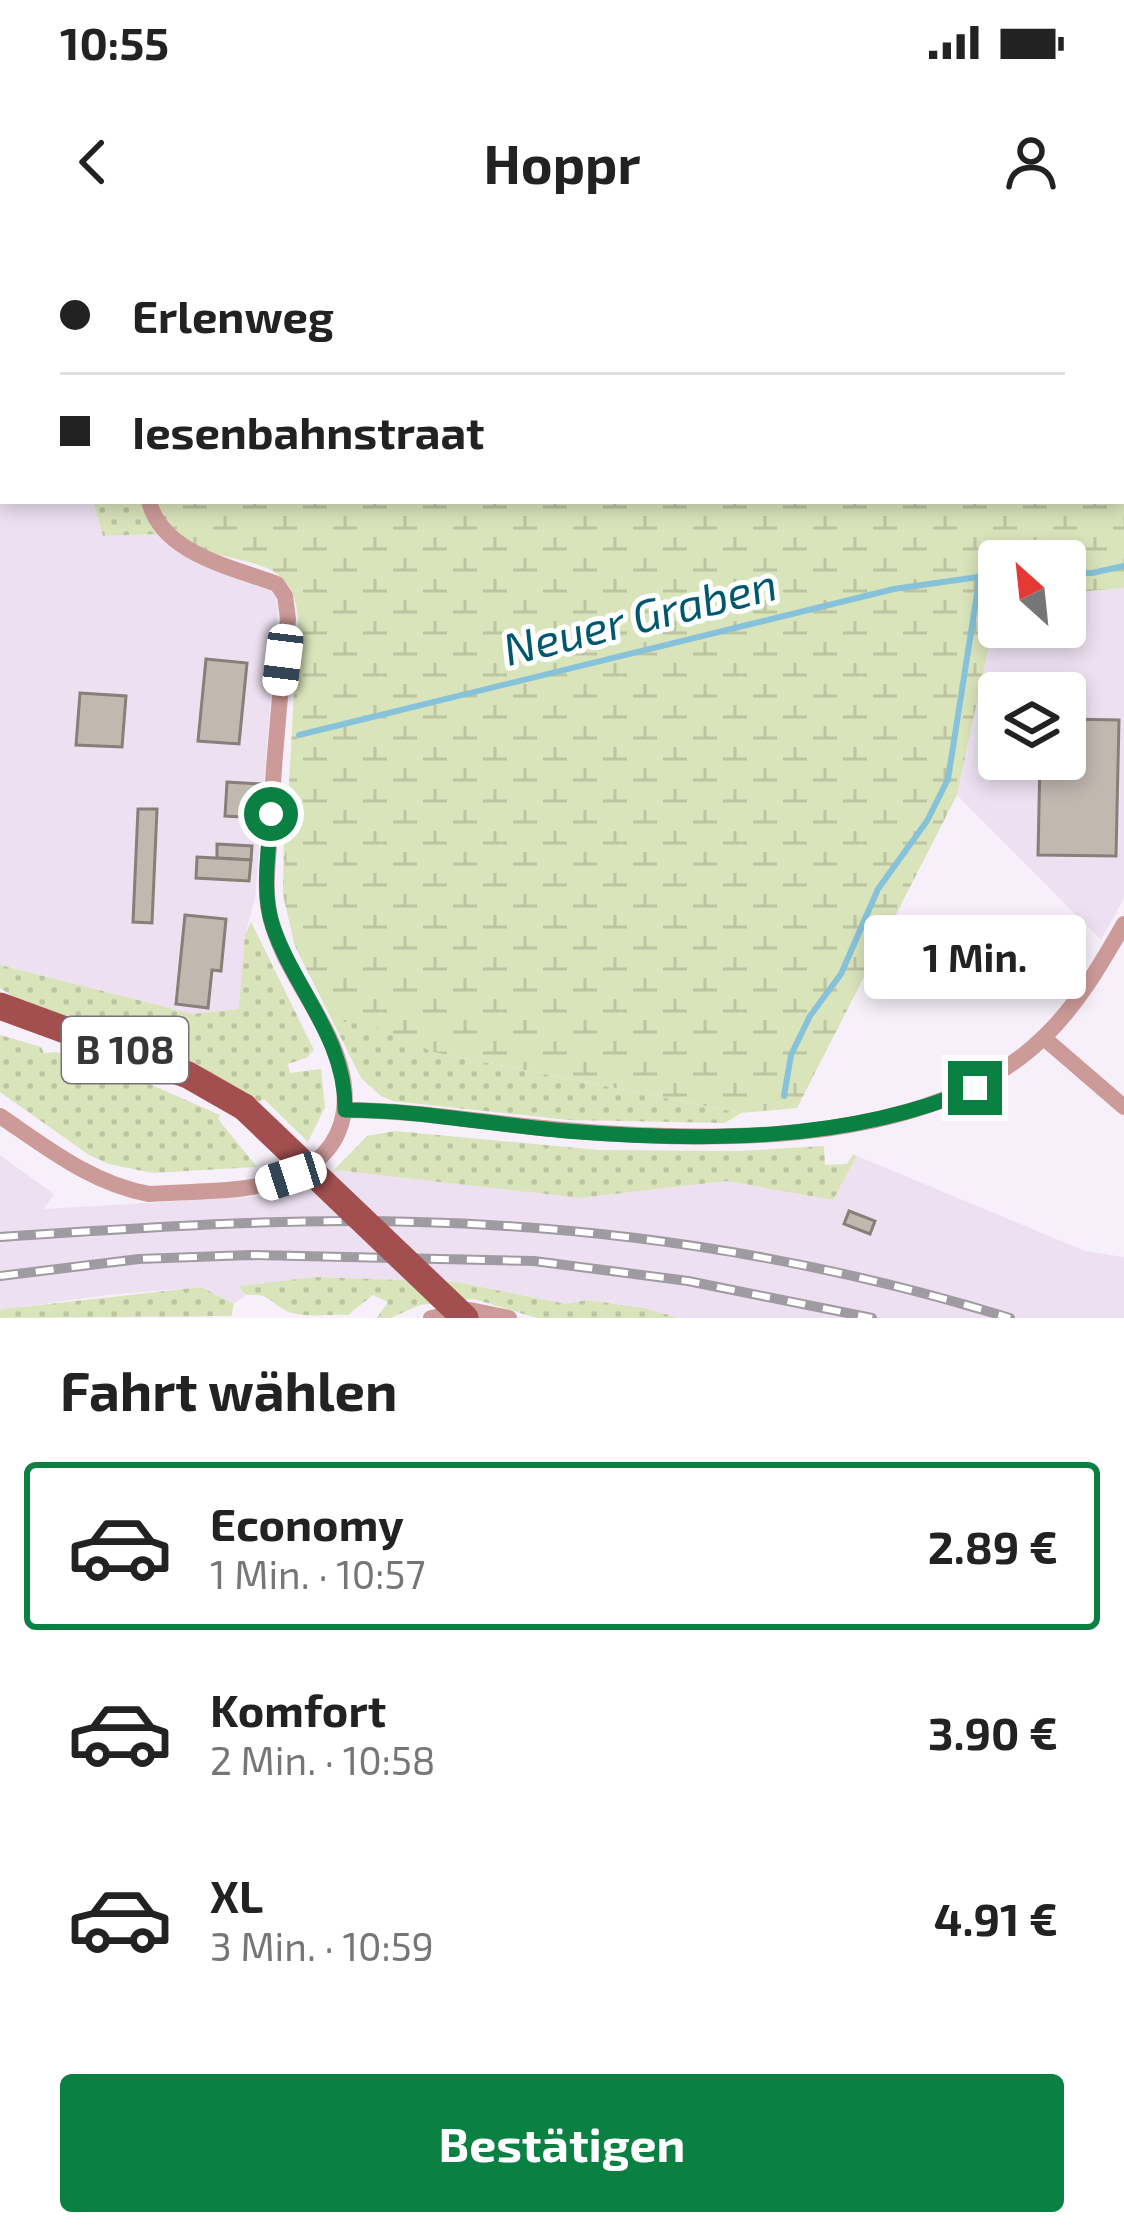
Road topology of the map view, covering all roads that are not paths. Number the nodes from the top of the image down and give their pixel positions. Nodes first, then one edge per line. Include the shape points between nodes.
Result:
1 (150, 504) edge
2 (1124, 924) edge
3 (0, 1006) edge
4 (1044, 1038) junction
5 (1124, 1106) edge
6 (345, 1110) junction
7 (0, 1116) edge
8 (431, 1318) edge
9 (465, 1318) edge
10 (508, 1318) edge

1 - 6 street via 177,543 278,584 285,596 268,909 337,1054
2 - 4 street
3 - 9 main road, B 108, bridge via 188,1075 244,1107
4 - 5 street
4 - 6 street via 975,1088 933,1106 830,1128 634,1134
6 - 7 street via 331,1147 291,1176 148,1194 79,1169
8 - 10 street via 470,1310

